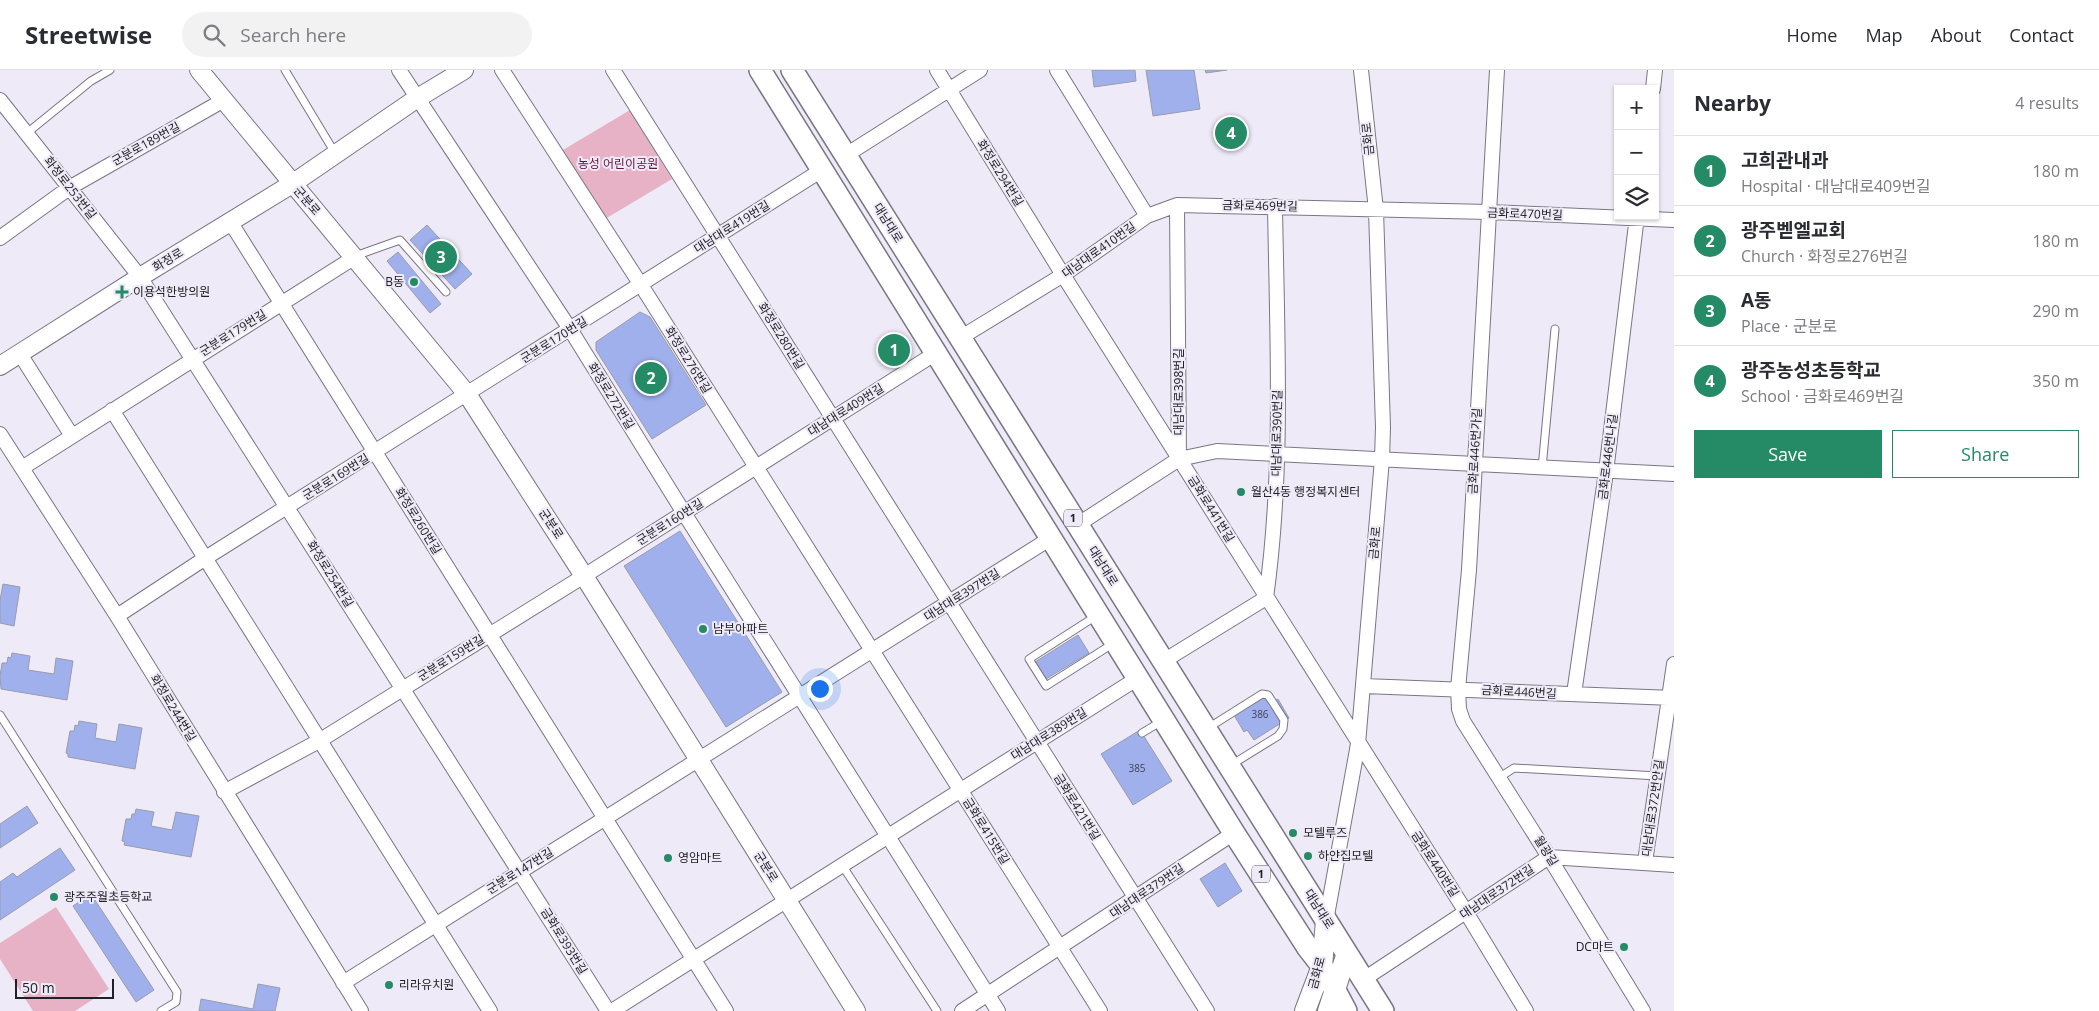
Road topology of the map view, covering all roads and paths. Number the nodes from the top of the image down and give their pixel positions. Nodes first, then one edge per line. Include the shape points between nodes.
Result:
1 (110, 70) edge
2 (199, 70) edge
3 (284, 70) edge
4 (399, 70) edge
5 (464, 70) edge
6 (502, 70) edge
7 (613, 70) edge
8 (760, 70) edge
9 (792, 70) edge
10 (937, 70) edge
11 (980, 70) edge
12 (1057, 70) edge
13 (1361, 70) edge
14 (1497, 70) edge
15 (1655, 70) edge
16 (1653, 85) edge
17 (949, 90) junction
18 (416, 99) junction
19 (0, 100) edge
20 (224, 100) junction
21 (28, 133) junction
22 (335, 153) junction
23 (846, 155) junction
24 (822, 170) junction
25 (292, 184) junction
26 (69, 188) junction
27 (1177, 205) junction
28 (1275, 206) junction
29 (1376, 210) junction
30 (1488, 212) junction
31 (1147, 216) junction
32 (1614, 217) edge
33 (1659, 219) edge
34 (1637, 220) edge
35 (1674, 220) edge
36 (231, 223) junction
37 (718, 236) junction
38 (0, 238) edge
39 (355, 256) junction
40 (1063, 275) junction
41 (140, 277) junction
42 (640, 285) junction
43 (446, 292) dead end
44 (281, 303) junction
45 (570, 329) junction
46 (1555, 329) dead end
47 (960, 338) junction
48 (936, 353) junction
49 (20, 354) junction
50 (194, 358) junction
51 (0, 366) edge
52 (467, 394) junction
53 (112, 410) junction
54 (833, 418) junction
55 (0, 434) edge
56 (72, 436) junction
57 (375, 452) junction
58 (1278, 454) junction
59 (1179, 459) junction
60 (1382, 459) junction
61 (1474, 466) junction
62 (756, 467) junction
63 (22, 468) junction
64 (1542, 468) junction
65 (1606, 472) junction
66 (1674, 474) edge
67 (288, 507) junction
68 (684, 513) junction
69 (1078, 525) junction
70 (1051, 538) junction
71 (204, 559) junction
72 (584, 576) junction
73 (1266, 598) junction
74 (949, 603) junction
75 (1099, 614) junction
76 (117, 616) junction
77 (489, 634) junction
78 (1116, 642) junction
79 (872, 651) junction
80 (1162, 662) junction
81 (1674, 664) edge
82 (1138, 678) junction
83 (1364, 686) junction
84 (403, 688) junction
85 (1458, 689) junction
86 (1574, 694) junction
87 (799, 697) junction
88 (1672, 698) edge
89 (0, 716) edge
90 (1164, 720) junction
91 (1206, 730) junction
92 (1142, 733) dead end
93 (319, 740) junction
94 (1037, 742) junction
95 (1358, 744) junction
96 (700, 760) junction
97 (1229, 766) junction
98 (1658, 776) junction
99 (1500, 777) junction
100 (960, 791) junction
101 (224, 792) junction
102 (605, 819) junction
103 (1234, 833) junction
104 (888, 836) junction
105 (1549, 857) junction
106 (1645, 862) junction
107 (842, 865) junction
108 (1674, 865) edge
109 (520, 872) junction
110 (1135, 899) junction
111 (786, 900) junction
112 (1466, 912) junction
113 (1326, 921) junction
114 (435, 924) junction
115 (1060, 949) junction
116 (1347, 953) junction
117 (693, 959) junction
118 (1322, 966) junction
119 (1364, 979) junction
120 (343, 983) junction
121 (988, 995) junction
122 (1331, 1001) edge
123 (161, 1011) edge
124 (361, 1011) edge
125 (490, 1011) edge
126 (610, 1011) edge
127 (726, 1011) edge
128 (856, 1011) edge
129 (937, 1011) edge
130 (962, 1011) edge
131 (998, 1011) edge
132 (1100, 1011) edge
133 (1207, 1011) edge
134 (1305, 1011) edge
135 (1346, 1011) edge
136 (1384, 1011) edge
137 (1526, 1011) edge
138 (1643, 1011) edge

1 - 21 lane via 91,81
2 - 20 street, 군분로
3 - 22 lane
4 - 18 street, 화정로272번길
5 - 18 street, 화정로
6 - 42 street, 화정로276번길
7 - 37 street, 화정로280번길
8 - 24 main road, 1
9 - 23 main road, 대남대로 / 1
10 - 17 street, 화정로294번길
11 - 17 street
12 - 31 street, 대남대로410번길
13 - 29 street, 금화로
14 - 30 street, 금화로446번가길
15 - 16 street
17 - 23 street
17 - 40 street, 화정로294번길
18 - 22 street, 화정로
18 - 45 street, 화정로272번길
19 - 21 street, 화정로253번길
20 - 25 street, 군분로
20 - 26 street, 군분로189번길
21 - 26 street, 화정로253번길
22 - 25 street, 화정로
23 - 47 main road, 대남대로 / 1
24 - 37 street, 대남대로419번길
24 - 48 main road, 1
25 - 36 street, 화정로
25 - 39 street, 군분로
26 - 38 street, 군분로189번길
26 - 41 street, 화정로253번길
27 - 28 street, 금화로469번길
27 - 31 street, 금화로469번길
27 - 59 street, 대남대로398번길
28 - 29 street, 금화로469번길
28 - 58 street, 대남대로390번길
29 - 30 street, 금화로470번길
29 - 60 street, 금화로
30 - 32 street, 금화로470번길
30 - 61 street, 금화로446번가길
31 - 40 street, 대남대로410번길
33 - 35 street, 금화로470번길
34 - 65 street, 금화로446번나길
36 - 41 street, 화정로
36 - 44 street, 화정로260번길
37 - 42 street, 대남대로419번길
37 - 54 street, 화정로280번길
39 - 43 lane via 400,240
39 - 44 street, 군분로179번길
39 - 52 street, 군분로
40 - 47 street, 대남대로410번길
40 - 59 street, 금화로441번길
41 - 49 street, 화정로
41 - 50 street, 화정로254번길
42 - 45 street, 군분로170번길
42 - 62 street, 화정로276번길
44 - 50 street, 군분로179번길
44 - 57 street, 화정로260번길
45 - 52 street, 군분로170번길
45 - 68 street, 화정로272번길
46 - 64 lane
47 - 69 main road, 대남대로 / 1
48 - 54 street, 대남대로409번길
48 - 70 main road, 1
49 - 51 street, 화정로
49 - 56 street
50 - 53 street, 군분로179번길
50 - 67 street, 화정로254번길
52 - 57 street, 군분로169번길
52 - 72 street, 군분로
53 - 56 street, 군분로179번길
53 - 71 street
54 - 62 street, 대남대로409번길
54 - 74 street, 화정로280번길
55 - 63 street, 화정로244번길
56 - 63 street, 군분로179번길
57 - 67 street, 군분로169번길
57 - 77 street, 화정로260번길
58 - 59 street via 1217,451
58 - 60 street
58 - 73 street, 대남대로390번길 via 1272,559
59 - 69 street
59 - 73 street, 금화로441번길
60 - 61 street
60 - 83 street, 금화로
61 - 64 street
61 - 85 street, 금화로446번가길
62 - 68 street, 군분로160번길
62 - 79 street, 화정로276번길
63 - 76 street, 화정로244번길
64 - 65 street
65 - 66 street
65 - 86 street, 금화로446번나길
67 - 71 street, 군분로169번길
67 - 84 street, 화정로254번길
68 - 72 street, 군분로160번길
68 - 87 street, 화정로272번길
69 - 80 main road, 대남대로 / 1
70 - 74 street, 대남대로397번길
70 - 75 main road, 1
71 - 76 street, 군분로169번길
71 - 93 street
72 - 77 street, 군분로159번길
72 - 96 street, 군분로
73 - 80 street
73 - 95 street, 금화로441번길
74 - 79 street, 대남대로397번길
74 - 94 street, 금화로421번길
75 - 78 main road, 1
75 - 78 lane via 1029,658 1046,686
76 - 101 street, 화정로244번길
77 - 84 street, 군분로159번길
77 - 102 street, 화정로260번길
78 - 82 main road, 1
79 - 87 street, 대남대로397번길
79 - 100 street, 금화로415번길
80 - 91 main road, 대남대로 / 1
81 - 88 street, 대남대로372번안길
82 - 90 main road, 1
82 - 94 street, 대남대로389번길
83 - 85 street, 금화로446번길
83 - 95 street, 금화로
84 - 93 street, 군분로159번길
84 - 109 street, 화정로254번길
85 - 86 street, 금화로446번길
85 - 99 street, 월광길 via 1461,716
86 - 88 street, 금화로446번길
87 - 96 street, 군분로147번길
87 - 104 street, 화정로272번길
88 - 98 street, 대남대로372번안길
89 - 123 lane via 177,992 176,1002
90 - 92 lane
90 - 103 main road, 1
91 - 97 main road, 대남대로 / 1
91 - 97 lane via 1262,694 1268,695 1284,720 1278,736
93 - 101 street, 군분로159번길
93 - 114 street
94 - 100 street, 대남대로389번길
94 - 110 street, 금화로421번길
95 - 112 street, 금화로440번길
95 - 113 street, 금화로
96 - 102 street, 군분로147번길
96 - 111 street, 군분로
97 - 113 main road, 대남대로 / 1
98 - 99 lane via 1514,768
98 - 106 street, 대남대로372번안길
99 - 105 street, 월광길
100 - 104 street, 대남대로389번길
100 - 115 street, 금화로415번길
101 - 120 street, 화정로244번길
102 - 109 street, 군분로147번길
102 - 117 street
103 - 110 street, 대남대로379번길
103 - 118 main road, 1
104 - 107 street, 대남대로389번길
104 - 121 street, 화정로272번길
105 - 106 street
105 - 112 street, 대남대로372번길
105 - 138 street, 월광길
106 - 108 street
107 - 111 street, 대남대로389번길
107 - 129 lane
109 - 114 street, 군분로147번길
109 - 126 street, 금화로393번길
110 - 115 street, 대남대로379번길
110 - 133 street, 금화로421번길
111 - 117 street, 대남대로389번길
111 - 128 street, 군분로
112 - 119 street, 대남대로372번길
112 - 137 street, 금화로440번길
113 - 116 main road, 대남대로 / 1
113 - 118 main road, 금화로
114 - 120 street, 군분로147번길
114 - 125 street
115 - 121 street, 대남대로379번길
115 - 132 street, 금화로415번길
116 - 119 main road, 대남대로 / 1
116 - 122 main road, 금화로
117 - 126 street, 대남대로389번길
117 - 127 street
118 - 122 main road, 1
118 - 134 main road, 금화로
119 - 136 main road, 대남대로 / 1
120 - 124 street, 화정로244번길
121 - 130 street, 대남대로379번길
121 - 131 street, 화정로272번길
122 - 135 main road, 1

